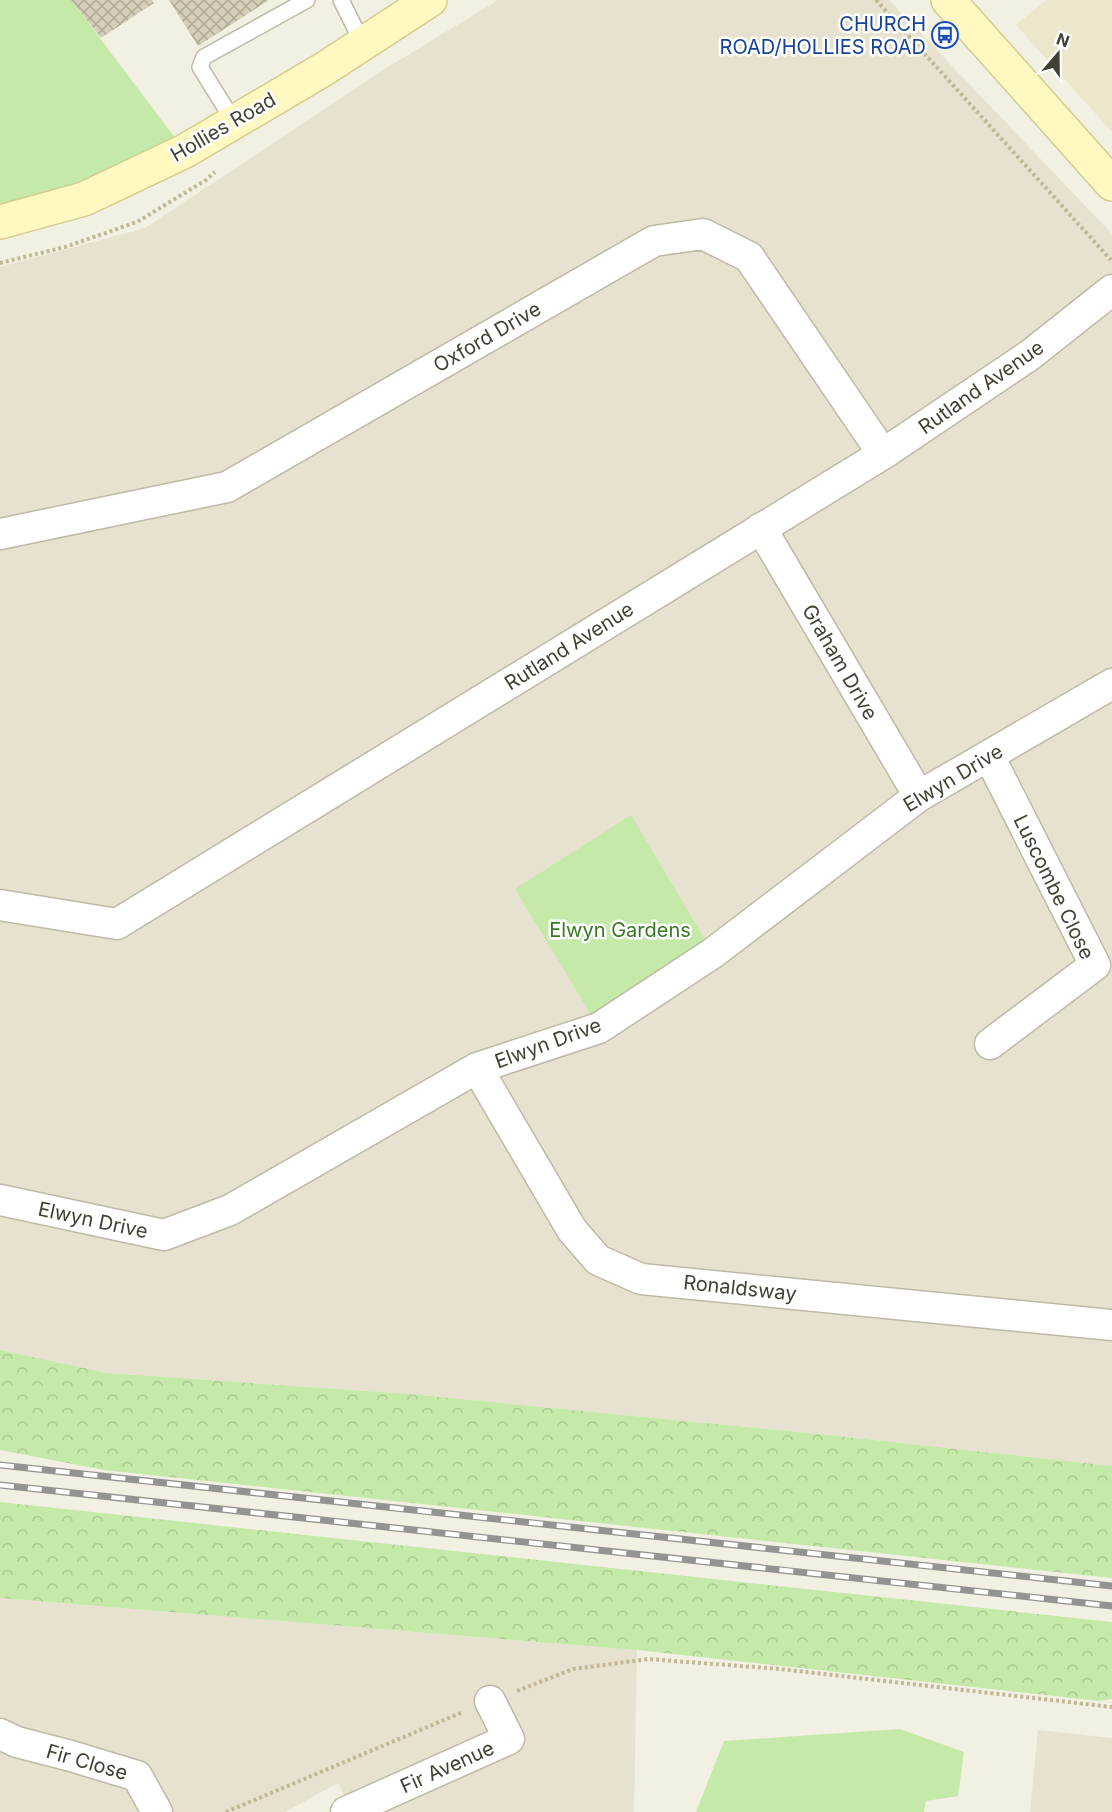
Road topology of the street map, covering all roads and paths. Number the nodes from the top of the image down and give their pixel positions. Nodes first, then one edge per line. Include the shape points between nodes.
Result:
1 (307, 0) edge
2 (341, 0) edge
3 (430, 0) edge
4 (876, 0) edge
5 (948, 0) edge
6 (363, 44) junction
7 (234, 122) junction
8 (1112, 184) edge
9 (0, 222) edge
10 (1112, 261) edge
11 (1112, 290) edge
12 (883, 454) junction
13 (761, 528) junction
14 (0, 534) edge
15 (1112, 684) edge
16 (989, 756) junction
17 (919, 796) junction
18 (0, 905) edge
19 (990, 1044) dead end
20 (477, 1068) junction
21 (0, 1200) edge
22 (1112, 1325) edge
23 (490, 1701) junction
24 (1112, 1707) edge
25 (0, 1734) edge
26 (157, 1812) edge
27 (226, 1812) edge
28 (346, 1812) edge

1 - 7 lane via 201,62 200,67
2 - 6 lane
3 - 6 street, Hollies Road
4 - 10 path
5 - 8 street
6 - 7 street, Hollies Road
7 - 9 street, Hollies Road via 185,151 84,199
11 - 12 street, Rutland Avenue via 1030,354
12 - 13 street, Rutland Avenue
12 - 14 street, Oxford Drive via 749,257 703,234 654,241 227,487
13 - 17 street, Graham Drive
13 - 18 street, Rutland Avenue via 117,924
15 - 16 street, Elwyn Drive
16 - 17 street, Elwyn Drive
16 - 19 street, Luscombe Close via 1095,965
17 - 20 street, Elwyn Drive via 713,953 598,1028
20 - 21 street, Elwyn Drive via 230,1210 164,1235
20 - 22 street, Ronaldsway via 572,1230 598,1260 641,1279
23 - 24 path via 573,1669 648,1659 780,1669
23 - 27 path
23 - 28 street, Fir Avenue via 509,1739
25 - 26 street, Fir Close via 137,1776

